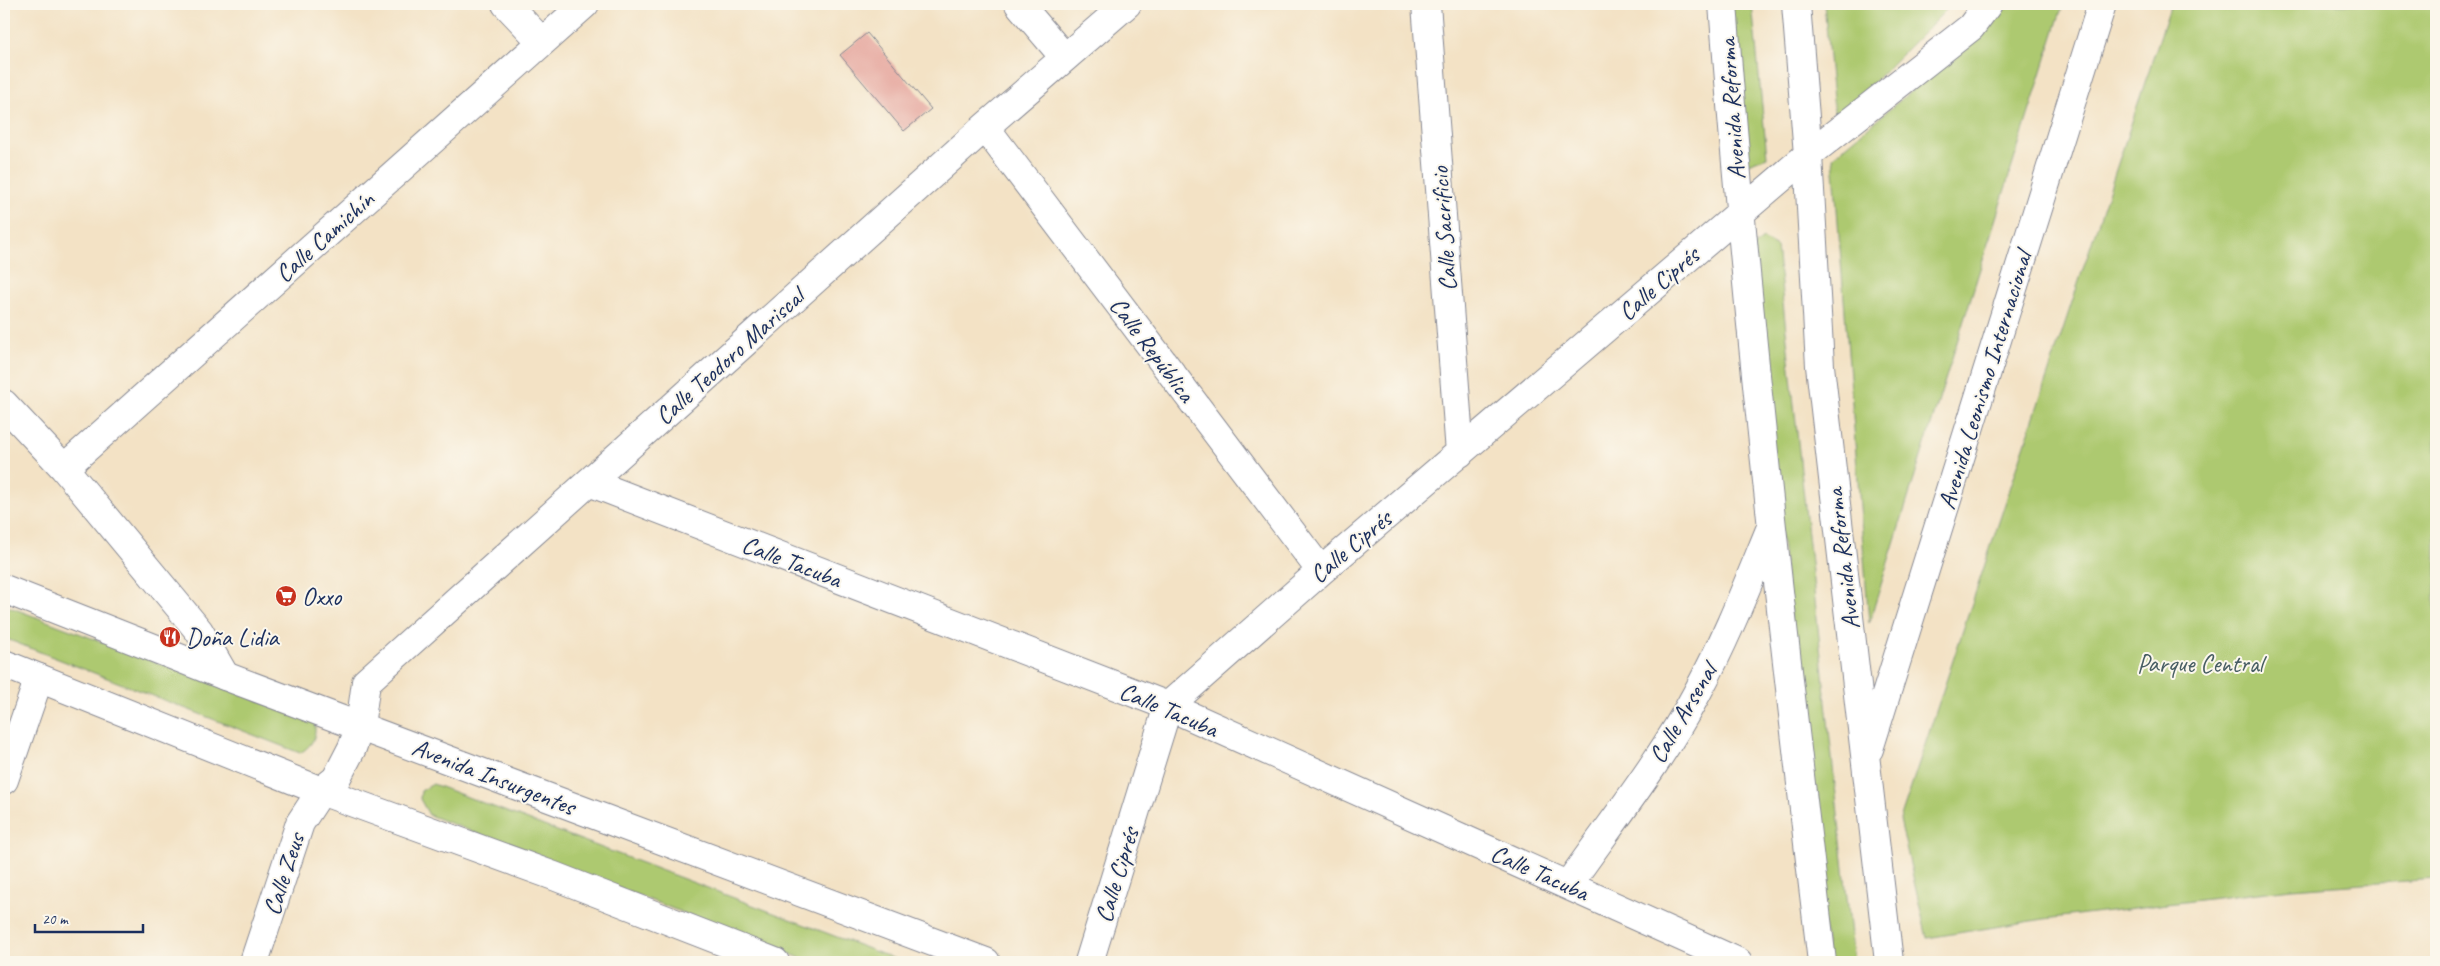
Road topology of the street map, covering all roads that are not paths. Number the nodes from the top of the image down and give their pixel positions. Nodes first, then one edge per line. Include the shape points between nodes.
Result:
1 (506, 4) edge
2 (585, 4) edge
3 (1019, 4) edge
4 (1127, 4) edge
5 (1426, 4) edge
6 (1723, 4) edge
7 (1796, 4) edge
8 (1988, 4) edge
9 (2102, 4) edge
10 (542, 42) junction
11 (1064, 57) junction
12 (985, 127) junction
13 (1808, 155) junction
14 (1739, 214) junction
15 (4, 404) edge
16 (1460, 454) junction
17 (64, 468) junction
18 (589, 482) junction
19 (1771, 527) junction
20 (1321, 570) junction
21 (4, 589) edge
22 (4, 664) edge
23 (225, 676) junction
24 (39, 678) junction
25 (1168, 706) junction
26 (360, 726) junction
27 (1866, 757) junction
28 (4, 780) edge
29 (321, 791) junction
30 (1568, 885) junction
31 (254, 962) edge
32 (775, 962) edge
33 (986, 962) edge
34 (1089, 962) edge
35 (1738, 962) edge
36 (1822, 962) edge
37 (1889, 962) edge

1 - 10 street
2 - 10 street, Calle Camichín
3 - 11 street
4 - 11 street, Calle Teodoro Mariscal
5 - 16 street, Calle Sacrificio
6 - 14 street, Avenida Reforma
7 - 13 street, Avenida Reforma
8 - 13 street via 1971,26
9 - 27 street, Avenida Leonismo Internacional
10 - 17 street, Calle Camichín
11 - 12 street, Calle Teodoro Mariscal
12 - 18 street, Calle Teodoro Mariscal
12 - 20 street, Calle República
13 - 14 street, Avenida Reforma
13 - 27 street, Avenida Reforma via 1820,366
14 - 16 street, Calle Ciprés
14 - 19 street, Avenida Reforma
15 - 17 street
16 - 20 street, Calle Ciprés
17 - 23 street via 199,631
18 - 25 street, Calle Tacuba
18 - 26 street, Calle Teodoro Mariscal via 366,682
19 - 30 street, Calle Arsenal via 1730,627 1697,694 1655,763
19 - 36 street, Avenida Reforma
20 - 25 street, Calle Ciprés
21 - 23 street, Avenida Insurgentes
22 - 24 street
23 - 26 street, Avenida Insurgentes
24 - 28 street
24 - 29 street
25 - 30 street, Calle Tacuba
25 - 34 street, Calle Ciprés
26 - 29 street, Calle Zeus via 336,779
26 - 33 street, Avenida Insurgentes
27 - 37 street, Avenida Reforma
29 - 31 street, Calle Zeus via 300,823
29 - 32 street via 554,876
30 - 35 street, Calle Tacuba

